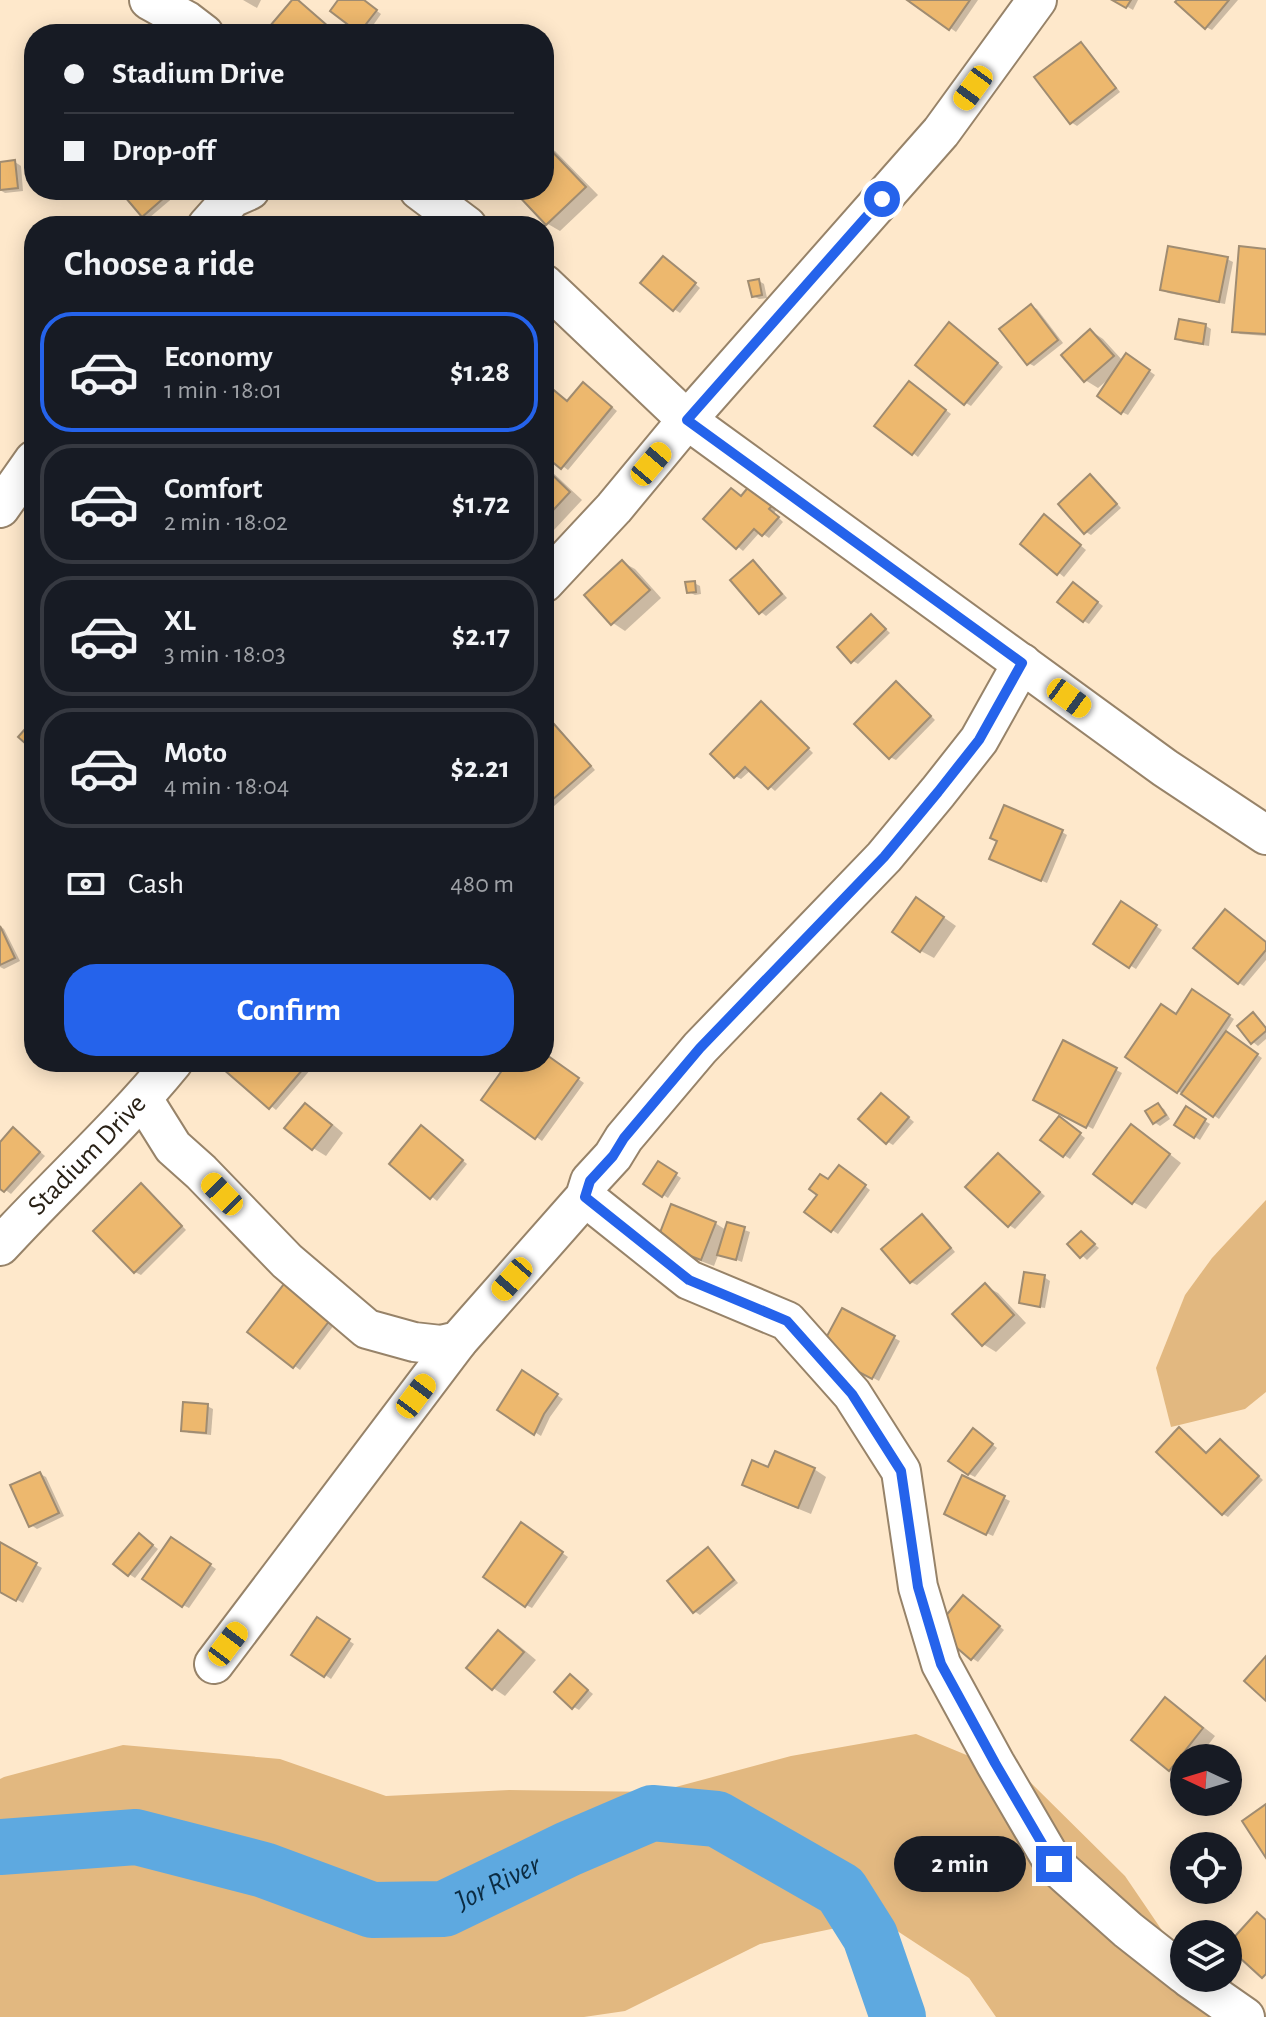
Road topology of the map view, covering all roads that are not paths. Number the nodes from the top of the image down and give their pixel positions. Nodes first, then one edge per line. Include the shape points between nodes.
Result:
1 (149, 0) edge
2 (1037, 0) edge
3 (191, 24) edge
4 (230, 200) edge
5 (432, 200) edge
6 (216, 216) edge
7 (454, 216) edge
8 (554, 294) edge
9 (687, 420) junction
10 (24, 474) edge
11 (0, 508) edge
12 (554, 572) edge
13 (1022, 663) junction
14 (1266, 835) edge
15 (165, 1072) edge
16 (143, 1099) junction
17 (585, 1197) junction
18 (0, 1246) edge
19 (458, 1341) junction
20 (214, 1664) dead end
21 (1170, 1963) edge
22 (1209, 1992) edge
23 (1245, 2017) edge

1 - 3 street
2 - 9 street via 941,132
4 - 6 street
5 - 7 street
8 - 9 street
9 - 12 street
9 - 13 street
10 - 11 street
13 - 14 street
13 - 17 street via 979,740 938,792 884,857 700,1048 590,1181
15 - 16 street, Stadium Drive
16 - 18 street, Stadium Drive
16 - 19 street via 173,1147 287,1261 367,1329 414,1342
17 - 19 street
17 - 21 street via 689,1280 787,1321 852,1394 901,1471 918,1587 941,1664 995,1763 1054,1864
19 - 20 street
22 - 23 street

